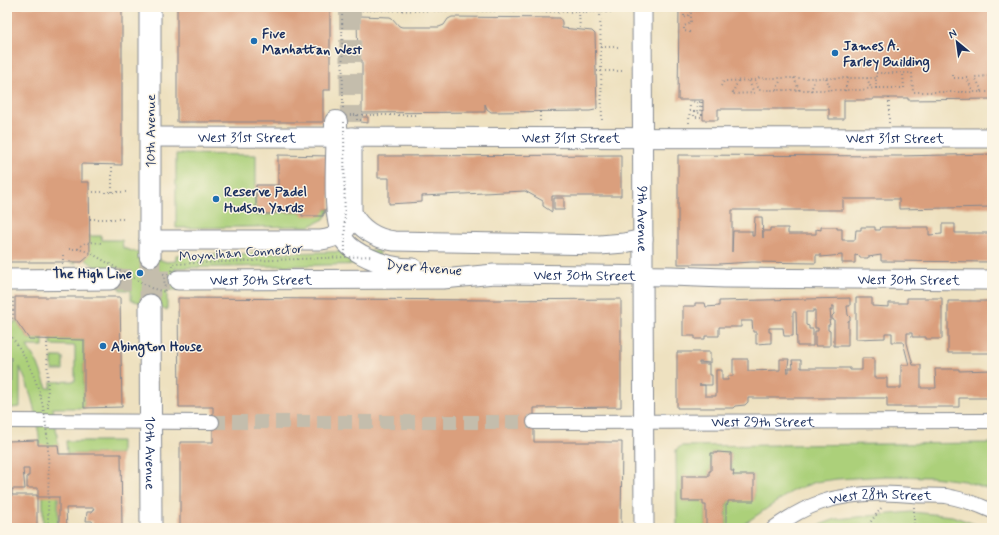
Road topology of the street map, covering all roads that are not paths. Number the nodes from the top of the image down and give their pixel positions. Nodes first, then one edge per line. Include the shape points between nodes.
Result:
1 (150, 7) edge
2 (642, 7) edge
3 (347, 122) junction
4 (150, 138) junction
5 (643, 138) junction
6 (992, 138) edge
7 (352, 213) junction
8 (341, 234) junction
9 (643, 239) junction
10 (149, 248) joint
11 (494, 274) junction
12 (643, 276) junction
13 (110, 279) tunnel mouth
14 (992, 280) edge
15 (10, 286) edge
16 (164, 292) joint
17 (7, 421) edge
18 (151, 421) junction
19 (644, 421) junction
20 (992, 421) edge
21 (212, 422) tunnel mouth
22 (534, 422) tunnel mouth
23 (992, 510) edge
24 (151, 528) edge
25 (644, 528) edge
26 (774, 528) edge

1 - 4 main road, 10th Avenue
2 - 5 main road, 9th Avenue
3 - 4 main road, West 31st Street
3 - 5 main road, West 31st Street
3 - 7 main road
3 - 8 main road, Dyer Avenue via 336,216
4 - 10 main road, 10th Avenue
5 - 6 main road, West 31st Street
5 - 9 main road, 9th Avenue
7 - 8 main road via 350,223
7 - 9 main road via 367,232 383,240 394,241 600,245
8 - 10 main road via 321,240
8 - 11 main road, Dyer Avenue via 351,248 380,264
9 - 12 main road, 9th Avenue
11 - 12 main road, West 30th Street
11 - 16 main road, West 30th Street via 443,279
12 - 14 main road, West 30th Street
12 - 19 main road, 9th Avenue
13 - 15 main road
16 - 18 main road, 10th Avenue
17 - 18 street
18 - 21 street
18 - 24 main road, 10th Avenue
19 - 20 street, West 29th Street
19 - 22 street, West 29th Street
19 - 25 main road, 9th Avenue
23 - 26 street, West 28th Street via 945,496 848,496 801,511

